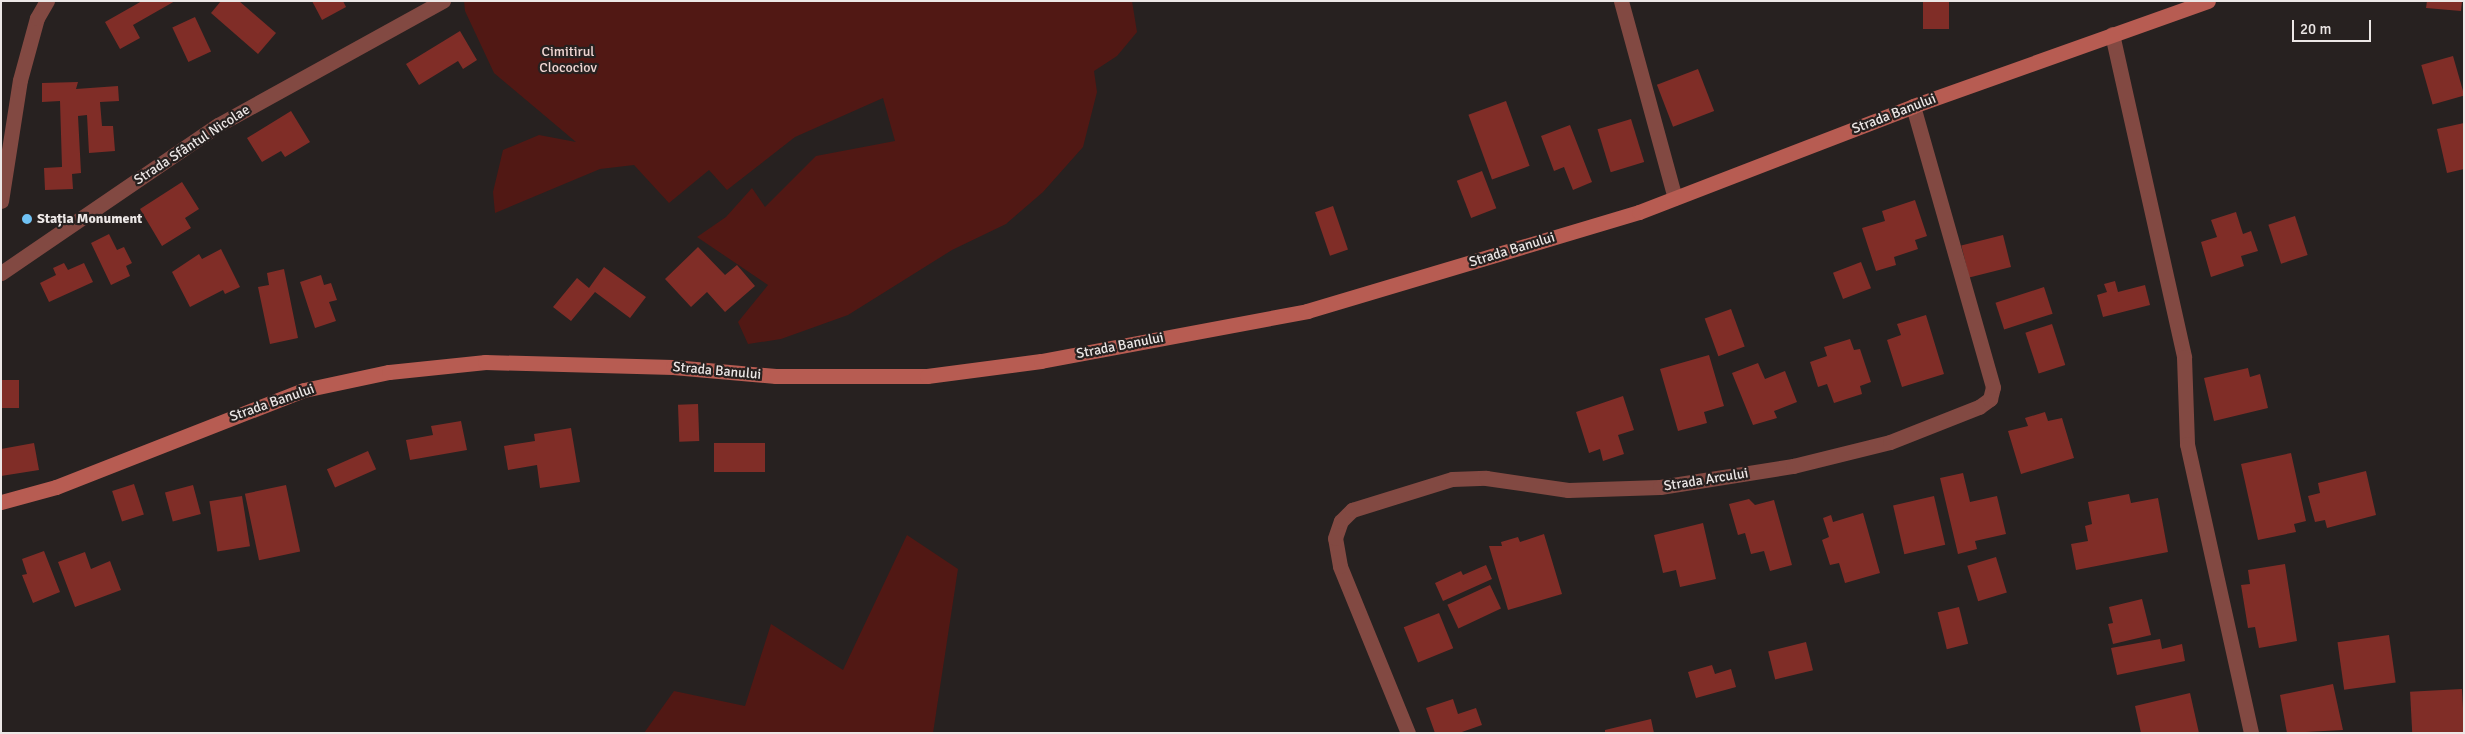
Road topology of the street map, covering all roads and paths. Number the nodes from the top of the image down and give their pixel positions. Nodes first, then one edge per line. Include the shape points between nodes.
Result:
1 (47, 1) edge
2 (443, 1) edge
3 (1620, 1) edge
4 (2208, 1) edge
5 (2112, 34) junction
6 (1913, 106) junction
7 (1675, 198) junction
8 (1, 201) edge
9 (1, 273) edge
10 (1, 502) edge
11 (1408, 733) edge
12 (2251, 733) edge

1 - 8 street via 37,18 20,80
2 - 9 street, Strada Sfântul Nicolae via 218,125
3 - 7 street
4 - 5 street, Strada Banului
5 - 6 street, Strada Banului
5 - 12 street via 2184,356 2187,444
6 - 7 street, Strada Banului
6 - 11 street, Strada Arcului via 1992,387 1990,399 1890,442 1792,466 1651,487 1568,490 1486,478 1452,478 1352,510 1341,521 1335,538 1340,566
7 - 10 street, Strada Banului via 1630,215 1307,311 1041,361 927,376 776,376 673,367 485,362 389,372 304,390 56,487

